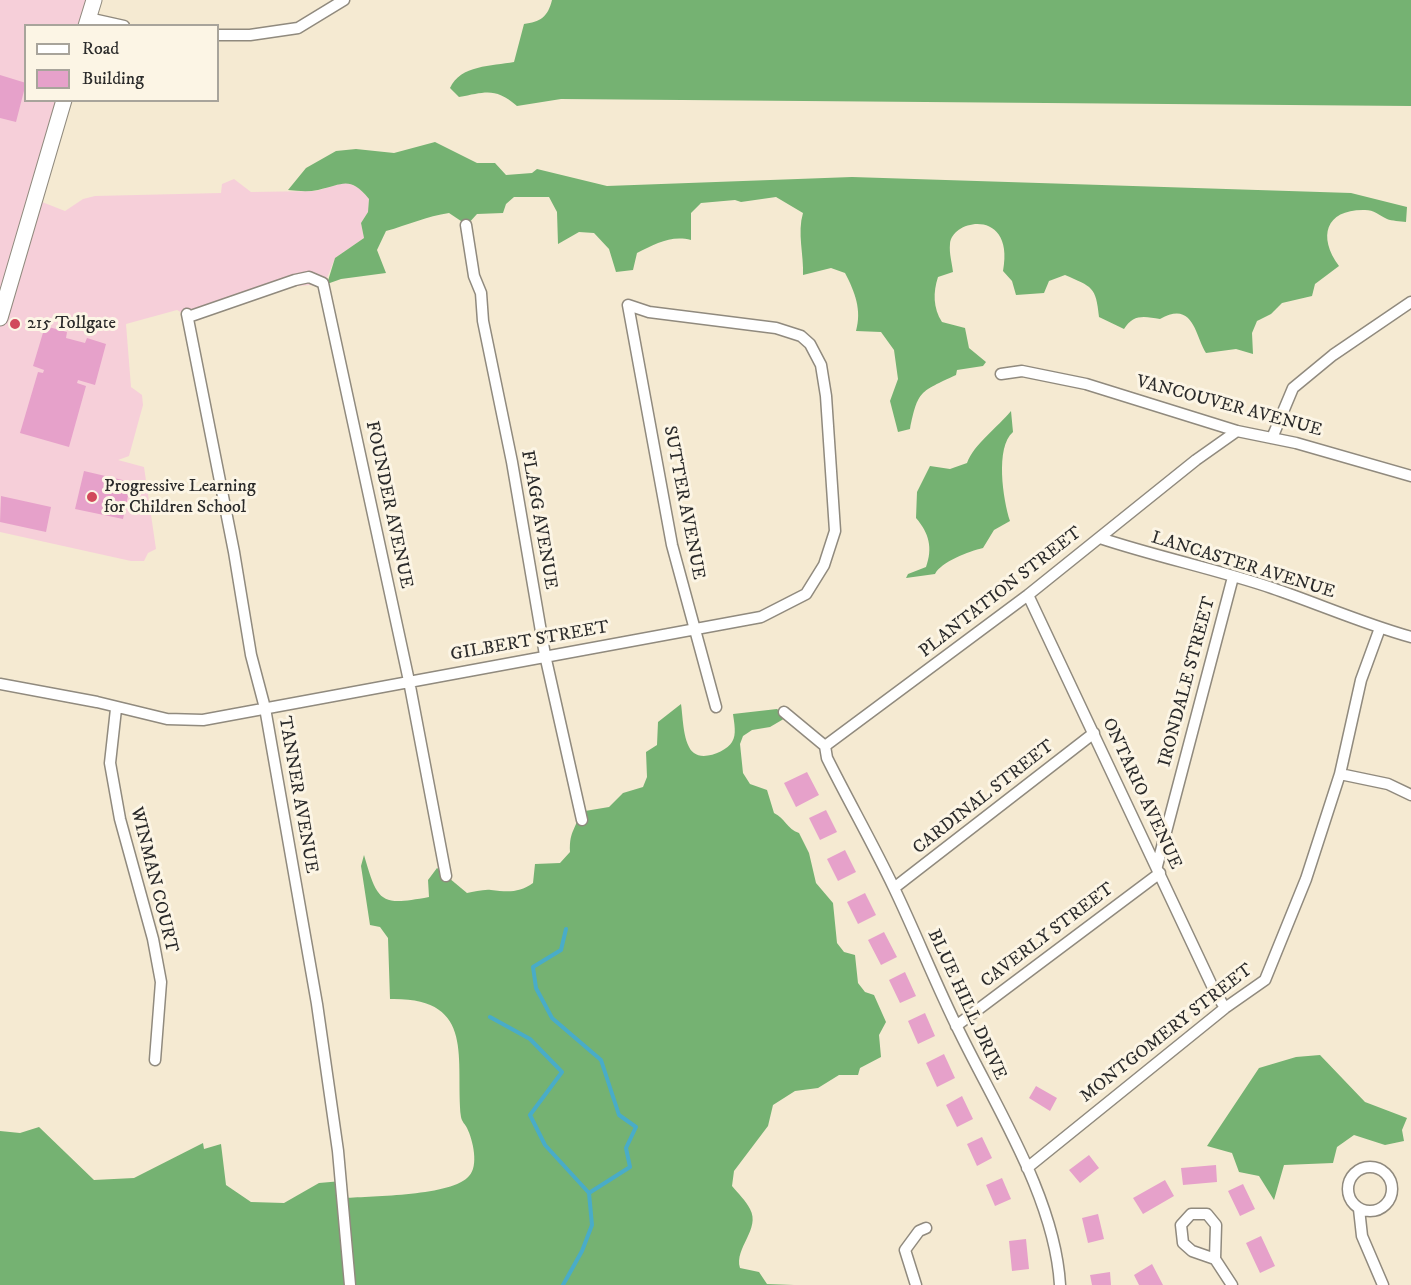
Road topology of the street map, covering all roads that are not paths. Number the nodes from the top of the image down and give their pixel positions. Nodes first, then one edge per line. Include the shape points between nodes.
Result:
1 (94, 0) edge
2 (344, 0) edge
3 (87, 22) edge
4 (106, 24) edge
5 (219, 35) edge
6 (63, 102) edge
7 (466, 225) dead end
8 (1411, 302) edge
9 (628, 305) joint
10 (187, 316) joint
11 (0, 318) edge
12 (1001, 374) dead end
13 (1238, 431) junction
14 (1272, 438) junction
15 (1411, 476) edge
16 (1100, 538) junction
17 (1233, 577) junction
18 (1029, 595) junction
19 (1380, 628) junction
20 (694, 629) junction
21 (1411, 637) edge
22 (545, 655) junction
23 (409, 681) junction
24 (0, 684) edge
25 (716, 706) dead end
26 (265, 708) junction
27 (116, 709) junction
28 (784, 712) dead end
29 (1094, 733) junction
30 (825, 746) junction
31 (1340, 774) junction
32 (1411, 795) edge
33 (582, 820) dead end
34 (1158, 869) junction
35 (446, 876) dead end
36 (894, 888) junction
37 (1225, 1008) junction
38 (956, 1026) junction
39 (155, 1060) dead end
40 (1026, 1167) junction
41 (1359, 1209) junction
42 (926, 1228) dead end
43 (1215, 1260) junction
44 (350, 1285) edge
45 (916, 1285) edge
46 (1060, 1285) edge
47 (1232, 1285) edge
48 (1383, 1285) edge

1 - 3 main road
2 - 5 street via 298,27 250,35
3 - 4 street
6 - 11 main road
7 - 22 street, FLAGG AVENUE
8 - 14 street via 1333,355 1293,388
9 - 20 street, SUTTER AVENUE via 672,545
9 - 20 street, GILBERT STREET via 650,312 776,328 801,336 821,365 835,531 824,565 806,594 785,607 761,617
10 - 23 street, FOUNDER AVENUE via 295,280 309,277 323,283
10 - 26 street, TANNER AVENUE via 251,655
12 - 13 street, VANCOUVER AVENUE via 1022,371 1086,384
13 - 14 street, VANCOUVER AVENUE
13 - 16 street, PLANTATION STREET
14 - 15 street, VANCOUVER AVENUE
16 - 17 street, LANCASTER AVENUE
16 - 18 street, PLANTATION STREET
17 - 19 street, LANCASTER AVENUE
17 - 34 street, IRONDALE STREET
18 - 29 street, ONTARIO AVENUE
18 - 30 street, PLANTATION STREET
19 - 21 street, LANCASTER AVENUE
19 - 31 street, MONTGOMERY STREET via 1361,680
20 - 22 street, GILBERT STREET
20 - 25 street, SUTTER AVENUE
22 - 23 street, GILBERT STREET
22 - 33 street, FLAGG AVENUE
23 - 26 street, GILBERT STREET
23 - 35 street, FOUNDER AVENUE
24 - 27 street, GILBERT STREET via 98,702
26 - 27 street, GILBERT STREET via 203,720 167,719
26 - 44 street, TANNER AVENUE via 333,1106
27 - 39 street, WINMAN COURT via 110,763 160,982
28 - 30 street
29 - 34 street, ONTARIO AVENUE
29 - 36 street, CARDINAL STREET
30 - 36 street, BLUE HILL DRIVE via 827,758
31 - 32 street via 1388,784
31 - 37 street, MONTGOMERY STREET via 1306,879 1271,968 1265,980
34 - 37 street, ONTARIO AVENUE
34 - 38 street, CAVERLY STREET
36 - 38 street, BLUE HILL DRIVE
37 - 40 street, MONTGOMERY STREET
38 - 40 street, BLUE HILL DRIVE
40 - 46 street, BLUE HILL DRIVE via 1048,1224
41 - 41 street via 1380,1209 1390,1199 1389,1178 1379,1168 1357,1170 1348,1182 1349,1197
41 - 48 street via 1362,1236
42 - 45 street via 905,1250
43 - 43 street via 1183,1243 1181,1225 1191,1214 1207,1214 1216,1225
43 - 47 street

